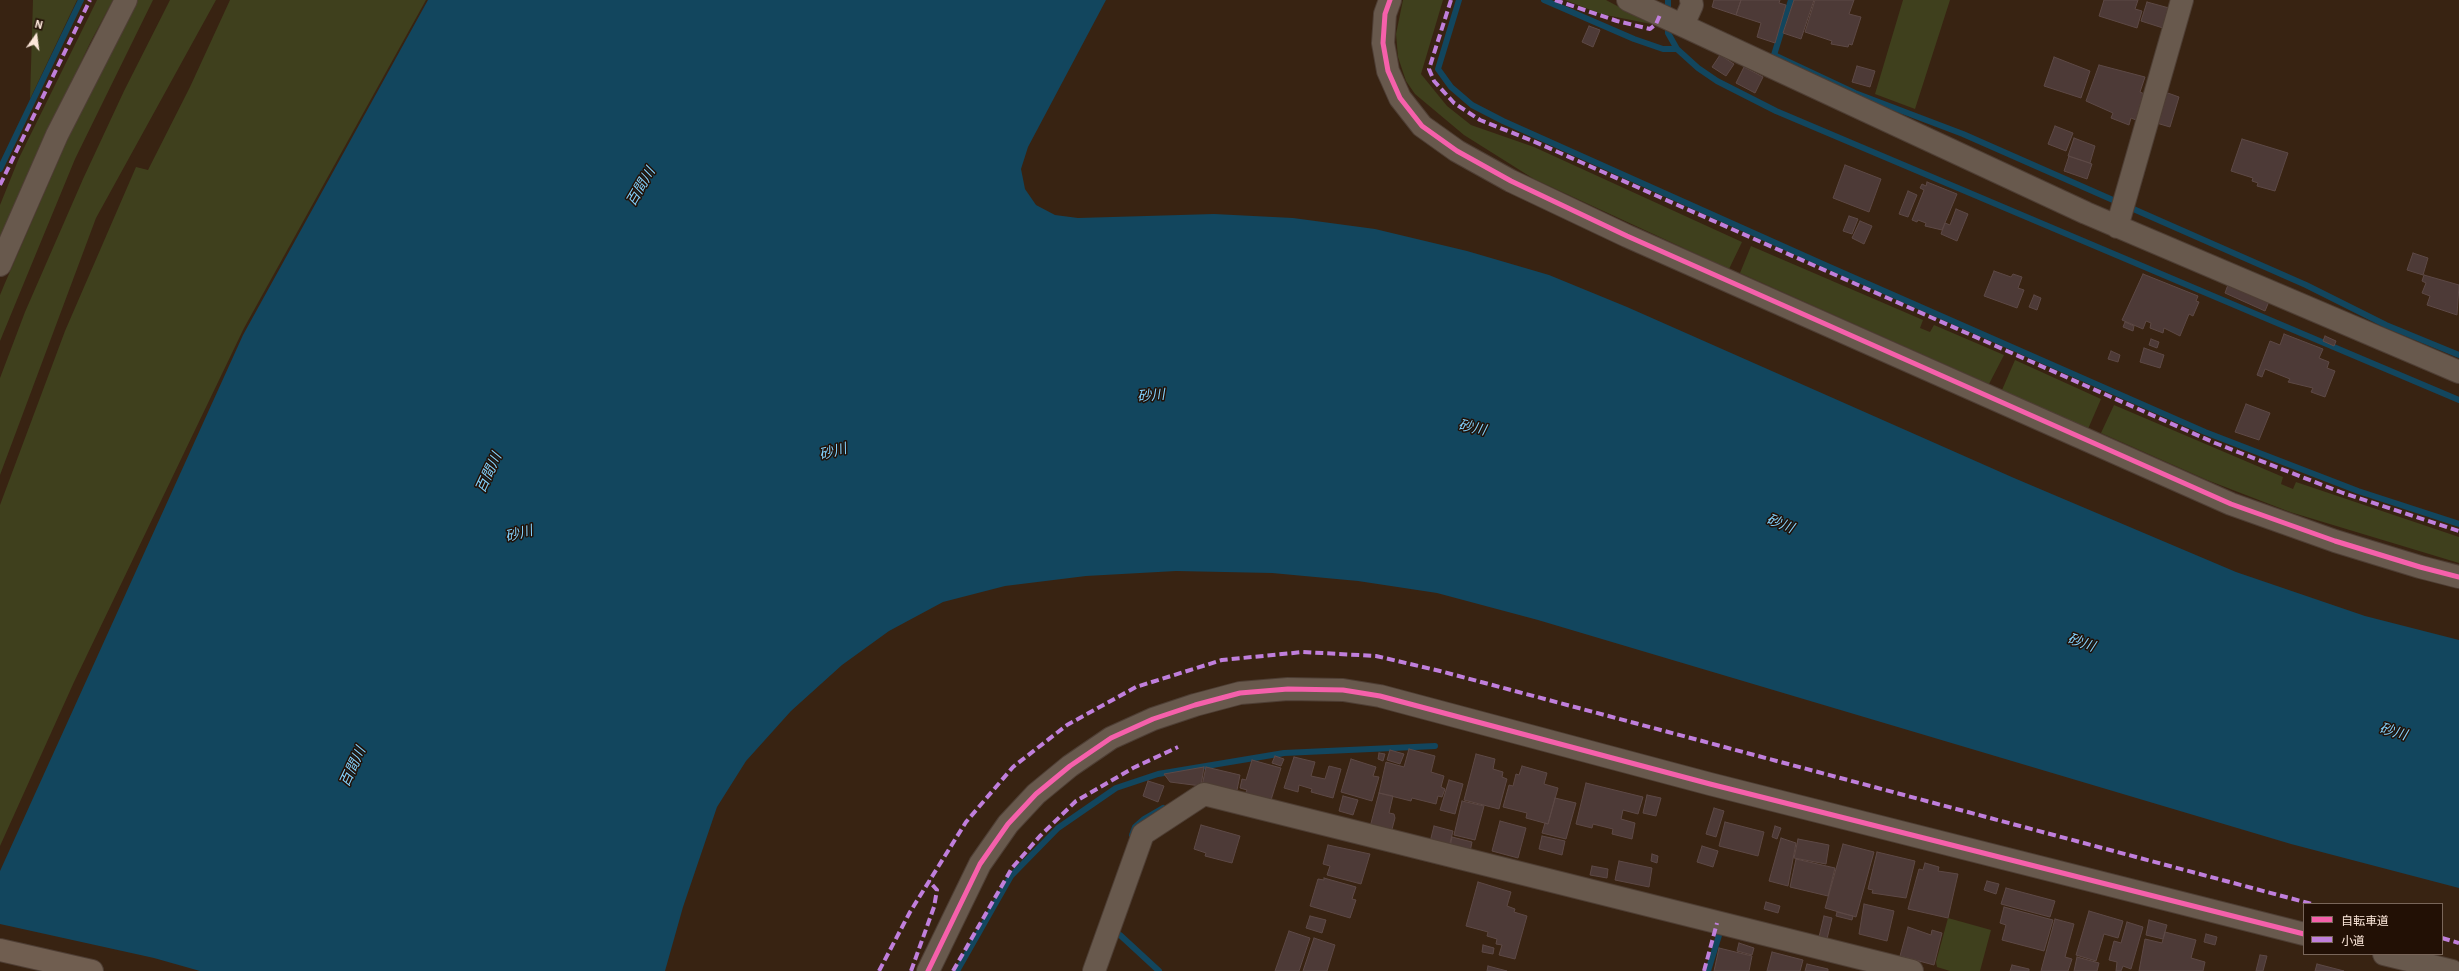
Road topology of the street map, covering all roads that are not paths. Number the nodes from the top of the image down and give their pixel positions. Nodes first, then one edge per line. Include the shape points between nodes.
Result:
1 (126, 0) edge
2 (1390, 0) edge
3 (1628, 0) edge
4 (1691, 0) edge
5 (2182, 0) edge
6 (1674, 21) junction
7 (2121, 213) junction
8 (0, 265) edge
9 (2459, 372) edge
10 (2459, 577) edge
11 (2303, 934) edge
12 (0, 950) edge
13 (2388, 955) edge
14 (92, 971) edge
15 (928, 971) edge
16 (1094, 971) edge
17 (1912, 971) edge
18 (2452, 971) edge

1 - 8 street via 57,135
2 - 10 street via 1385,14 1382,43 1388,71 1400,98 1422,126 1457,151 1511,181 1627,236 2231,504 2364,550
3 - 6 street
4 - 6 street via 1692,5
5 - 7 street
6 - 7 street
7 - 9 street
11 - 15 street via 1717,786 1380,696 1343,690 1288,689 1240,693 1153,719 1110,738 1070,766 1036,794 1008,824 980,864
12 - 14 highway
13 - 18 street
16 - 17 street via 1143,834 1204,794

